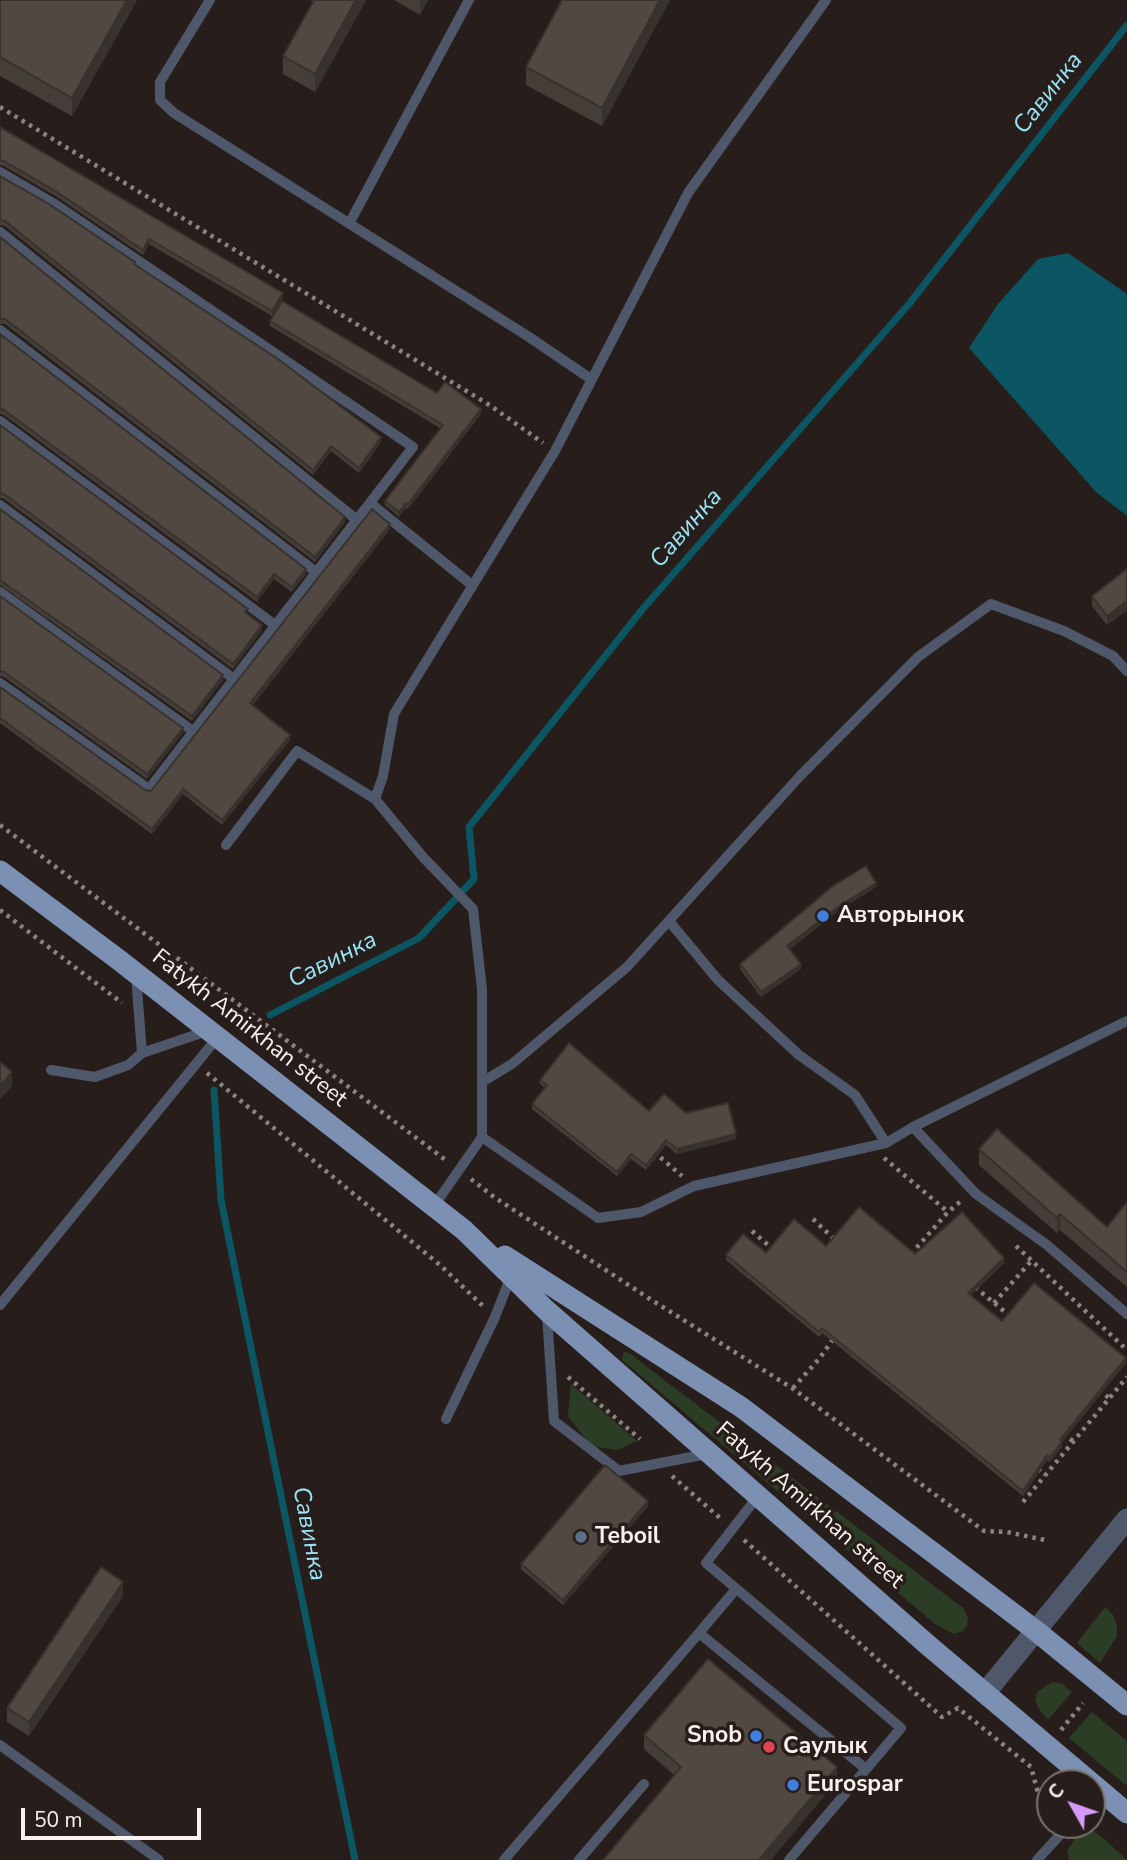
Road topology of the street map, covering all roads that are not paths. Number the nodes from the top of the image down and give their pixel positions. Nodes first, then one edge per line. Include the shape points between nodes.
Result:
1 (210, 0) edge
2 (469, 0) edge
3 (826, 0) edge
4 (0, 172) edge
5 (350, 222) junction
6 (0, 232) edge
7 (0, 330) edge
8 (591, 379) junction
9 (0, 421) edge
10 (370, 503) junction
11 (0, 505) edge
12 (356, 520) junction
13 (317, 572) junction
14 (472, 584) junction
15 (0, 592) edge
16 (275, 625) junction
17 (1127, 671) edge
18 (234, 679) junction
19 (0, 683) edge
20 (193, 731) junction
21 (375, 799) junction
22 (226, 845) dead end
23 (0, 870) edge
24 (669, 921) junction
25 (136, 974) junction
26 (1127, 1021) edge
27 (212, 1034) junction
28 (142, 1053) junction
29 (51, 1070) dead end
30 (482, 1082) junction
31 (913, 1127) junction
32 (482, 1137) junction
33 (886, 1143) junction
34 (434, 1206) junction
35 (464, 1230) junction
36 (511, 1275) junction
37 (0, 1306) edge
38 (547, 1310) junction
39 (1127, 1314) edge
40 (446, 1419) dead end
41 (709, 1453) junction
42 (758, 1496) junction
43 (1124, 1526) edge
44 (736, 1589) junction
45 (1035, 1630) junction
46 (699, 1633) junction
47 (985, 1693) junction
48 (1127, 1705) edge
49 (0, 1745) edge
50 (866, 1769) junction
51 (1069, 1769) edge
52 (644, 1784) dead end
53 (1106, 1800) edge
54 (1127, 1812) edge
55 (1056, 1839) edge
56 (159, 1860) edge
57 (504, 1860) edge
58 (579, 1860) edge
59 (789, 1860) edge
60 (1037, 1860) edge

1 - 5 lane via 160,82 160,100
2 - 5 lane
3 - 8 lane via 688,193
4 - 10 lane via 53,203 413,447
5 - 8 lane
6 - 12 lane
7 - 13 lane
8 - 14 lane via 555,451
9 - 16 lane
10 - 12 lane
10 - 14 lane
11 - 18 lane
12 - 13 lane
13 - 16 lane
14 - 21 lane via 394,714
15 - 20 lane
16 - 18 lane
17 - 24 lane via 1113,656 1064,631 991,604 918,657 800,776
18 - 20 lane
19 - 20 lane via 149,789
21 - 22 lane via 297,751
21 - 30 lane via 472,909 482,989
23 - 25 main road, Fatykh Amirkhan street
24 - 30 lane via 627,967 512,1064
24 - 33 lane via 718,981 799,1055 855,1095
25 - 27 main road, Fatykh Amirkhan street
25 - 28 lane
26 - 31 lane
27 - 28 lane
27 - 34 main road, Fatykh Amirkhan street
27 - 37 lane via 196,1064
28 - 29 lane via 128,1065 95,1077
30 - 32 lane
31 - 33 lane
31 - 39 lane via 976,1194 1047,1245
32 - 33 lane via 598,1218 641,1212 694,1186
32 - 34 lane
34 - 35 main road, Fatykh Amirkhan street
35 - 36 main road, Fatykh Amirkhan street
35 - 45 main road, Fatykh Amirkhan street via 741,1407
36 - 38 main road, Fatykh Amirkhan street
36 - 40 lane
38 - 41 main road, Fatykh Amirkhan street
38 - 41 lane via 554,1421 619,1471
41 - 42 main road, Fatykh Amirkhan street
42 - 44 lane via 706,1563
42 - 47 main road, Fatykh Amirkhan street
43 - 45 street
44 - 46 lane
44 - 50 lane via 901,1728
45 - 47 street
45 - 48 main road, Fatykh Amirkhan street
46 - 50 lane
46 - 57 lane
47 - 51 main road, Fatykh Amirkhan street
49 - 56 lane
50 - 59 lane
52 - 58 lane
53 - 54 main road, Fatykh Amirkhan street
55 - 60 lane

